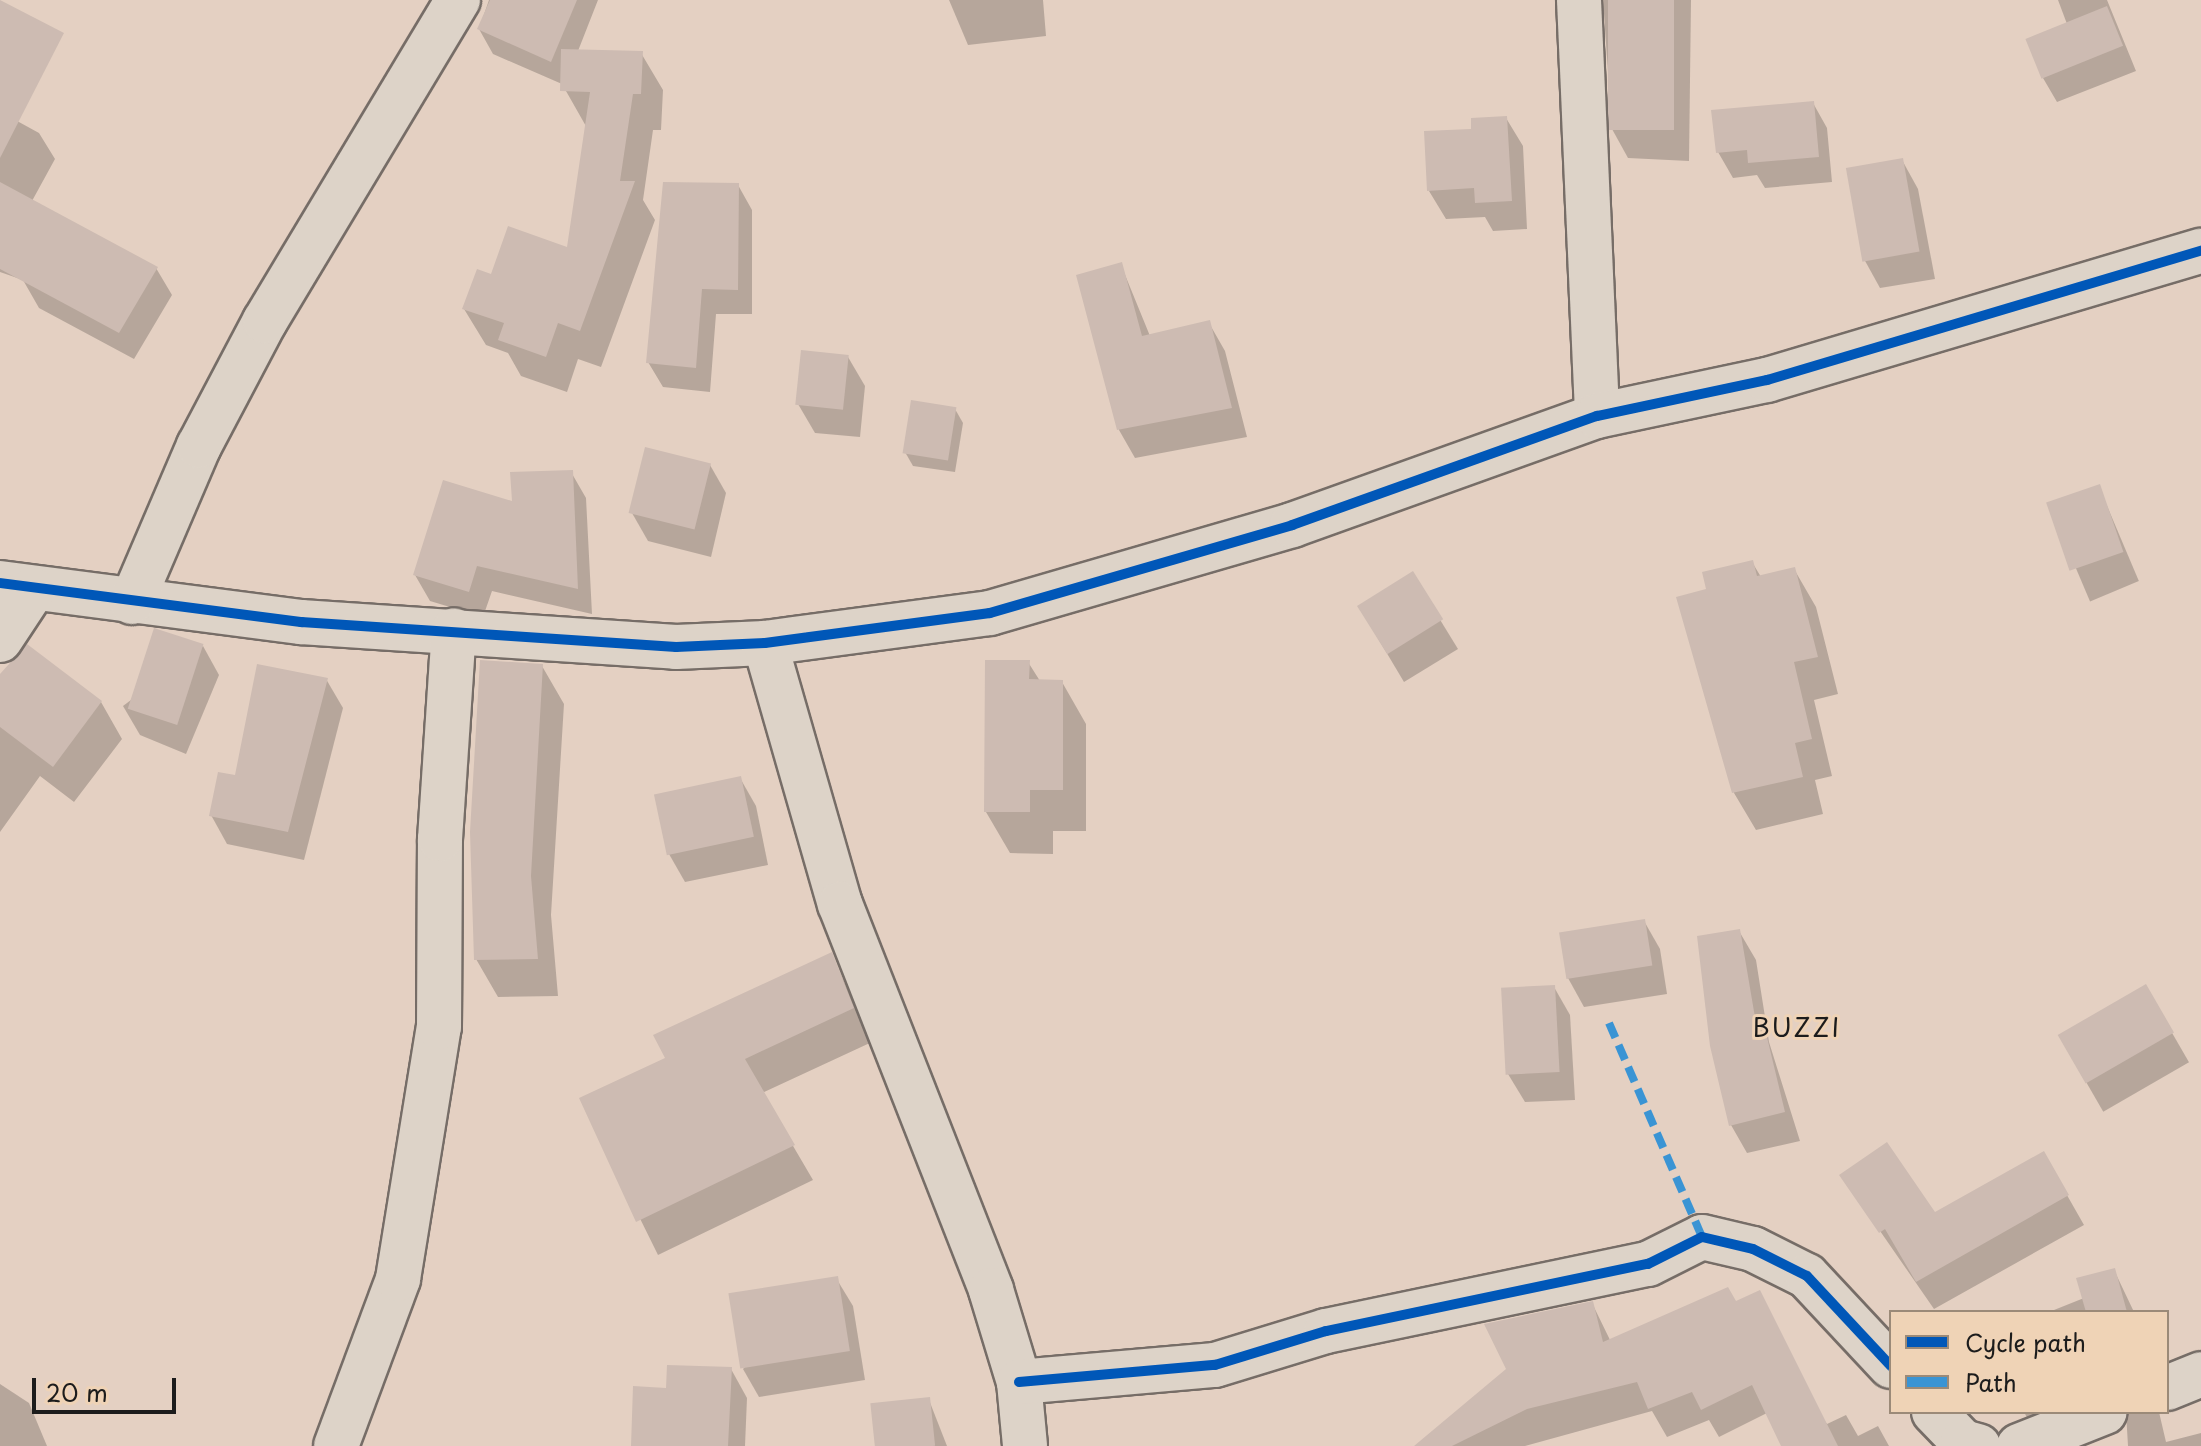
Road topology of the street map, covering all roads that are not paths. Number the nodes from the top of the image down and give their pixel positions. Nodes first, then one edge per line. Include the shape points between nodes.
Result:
1 (458, 0) edge
2 (1579, 0) edge
3 (2201, 251) edge
4 (1597, 416) junction
5 (16, 587) edge
6 (132, 602) junction
7 (454, 630) junction
8 (0, 640) edge
9 (765, 643) junction
10 (1889, 1364) edge
11 (2201, 1374) edge
12 (1019, 1382) junction
13 (2169, 1387) edge
14 (1936, 1414) edge
15 (2100, 1414) edge
16 (336, 1446) edge
17 (1025, 1446) edge
18 (1978, 1446) edge
19 (2019, 1446) edge

1 - 6 street via 265,321 199,446
2 - 4 street
3 - 4 street via 1767,380
4 - 9 street via 1112,583 990,613
5 - 6 street
5 - 8 street
6 - 7 street
7 - 9 street via 676,647
7 - 16 street via 440,839 439,1027 398,1279
9 - 12 street via 840,904 957,1192
10 - 12 street via 1807,1276 1753,1249 1702,1237 1648,1264 1326,1331 1215,1365
11 - 13 street
12 - 17 street
14 - 18 street via 1963,1442
15 - 19 street

